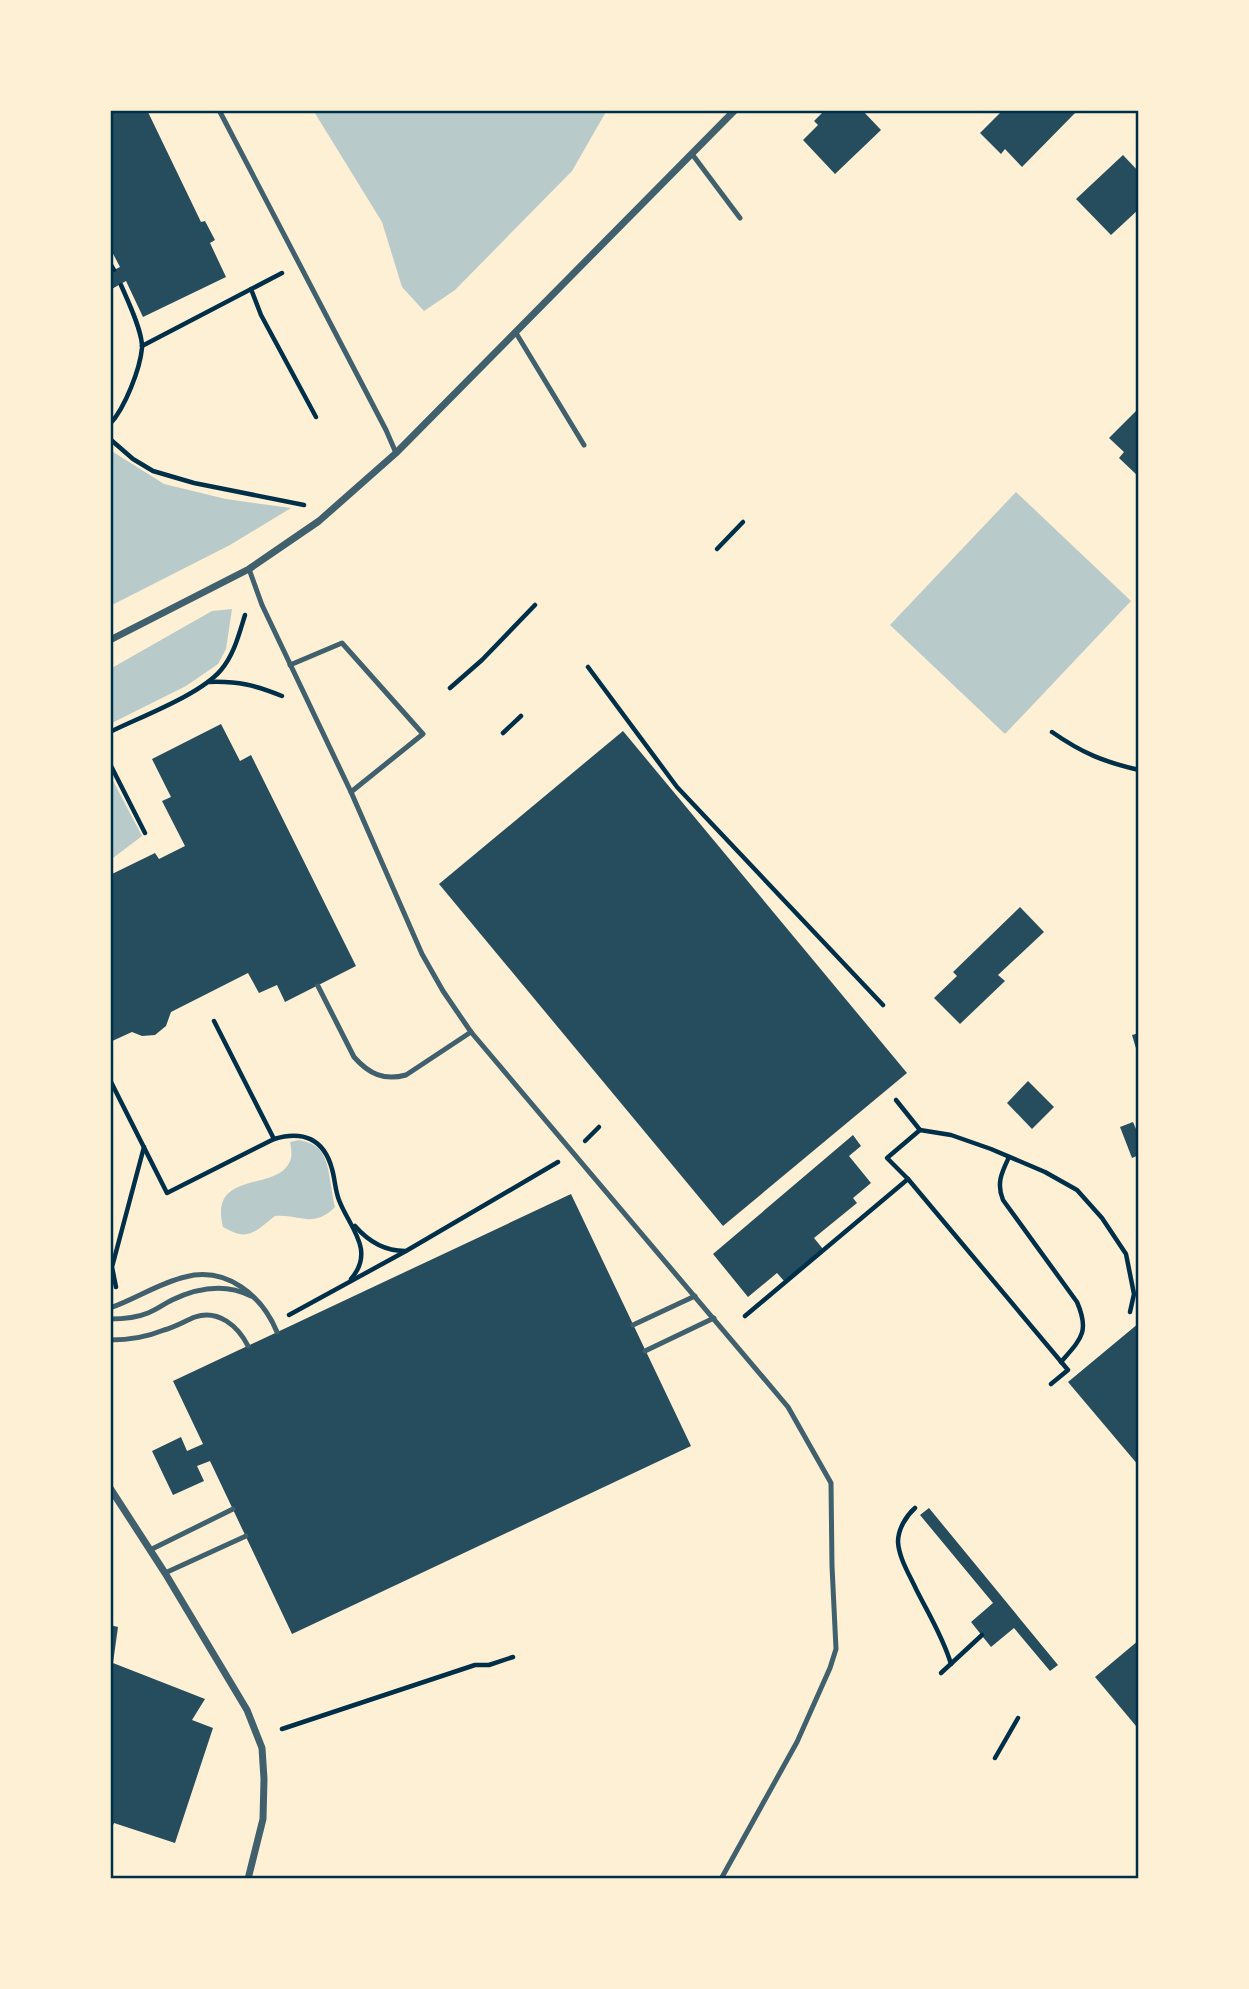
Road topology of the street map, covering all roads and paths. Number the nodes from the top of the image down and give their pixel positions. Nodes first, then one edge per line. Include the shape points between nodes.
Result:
1 (219, 110) edge
2 (735, 110) edge
3 (692, 154) junction
4 (740, 218) dead end
5 (110, 263) edge
6 (299, 264) junction
7 (114, 270) dead end
8 (121, 285) dead end
9 (251, 289) junction
10 (516, 332) junction
11 (142, 346) junction
12 (316, 417) dead end
13 (110, 424) edge
14 (110, 439) edge
15 (584, 445) dead end
16 (396, 453) junction
17 (304, 505) dead end
18 (743, 522) dead end
19 (717, 549) dead end
20 (249, 569) junction
21 (536, 604) dead end
22 (245, 615) dead end
23 (110, 640) edge
24 (290, 665) junction
25 (588, 667) dead end
26 (208, 682) junction
27 (450, 688) dead end
28 (282, 696) dead end
29 (521, 716) dead end
30 (110, 732) edge
31 (1052, 732) dead end
32 (503, 733) dead end
33 (110, 764) edge
34 (1139, 770) edge
35 (351, 792) junction
36 (145, 833) dead end
37 (318, 986) dead end
38 (883, 1005) dead end
39 (214, 1021) dead end
40 (471, 1032) junction
41 (110, 1080) edge
42 (896, 1100) dead end
43 (599, 1127) dead end
44 (920, 1130) junction
45 (274, 1139) junction
46 (582, 1144) dead end
47 (144, 1147) junction
48 (1009, 1157) junction
49 (559, 1161) dead end
50 (908, 1179) junction
51 (349, 1218) junction
52 (406, 1251) junction
53 (348, 1282) junction
54 (110, 1294) edge
55 (695, 1296) junction
56 (262, 1304) junction
57 (110, 1308) edge
58 (1130, 1312) dead end
59 (745, 1316) dead end
60 (714, 1318) junction
61 (110, 1319) edge
62 (281, 1319) dead end
63 (633, 1325) dead end
64 (278, 1332) dead end
65 (110, 1340) edge
66 (248, 1346) dead end
67 (645, 1351) dead end
68 (1061, 1362) junction
69 (1051, 1384) dead end
70 (110, 1488) edge
71 (915, 1508) dead end
72 (233, 1509) dead end
73 (246, 1536) dead end
74 (150, 1550) junction
75 (165, 1573) junction
76 (982, 1635) dead end
77 (513, 1657) dead end
78 (951, 1664) junction
79 (941, 1673) dead end
80 (1018, 1718) dead end
81 (282, 1729) dead end
82 (995, 1758) dead end
83 (248, 1879) edge
84 (721, 1879) edge

1 - 6 lane
2 - 3 street
3 - 4 lane
3 - 10 street
5 - 7 path
6 - 9 path
6 - 16 lane
8 - 11 path
9 - 11 path
9 - 12 path
10 - 15 lane
10 - 16 street
11 - 13 path via 127,397
14 - 17 path via 153,471
16 - 20 street via 319,521
18 - 19 path
20 - 23 street
20 - 24 lane
21 - 27 path
22 - 26 path via 228,660
24 - 35 lane
24 - 35 lane via 342,643 424,734
25 - 38 path via 677,787
26 - 28 path via 242,683
26 - 30 path
29 - 32 path
31 - 34 path via 1076,748
33 - 36 path
35 - 40 lane via 422,954
37 - 40 lane via 354,1058 379,1076 406,1075
39 - 45 path
40 - 55 lane
41 - 47 path
42 - 44 path
43 - 46 path
44 - 48 path via 951,1135
44 - 50 path via 887,1158
45 - 47 path via 167,1193
45 - 51 path via 300,1136 323,1148
47 - 54 path via 112,1267 117,1291
48 - 58 path via 1077,1190 1102,1218 1126,1254 1134,1294
48 - 68 path via 999,1189 1003,1200 1077,1302 1083,1317 1083,1331
49 - 52 path
50 - 59 path
50 - 68 path
51 - 52 path via 372,1241
51 - 53 path via 359,1238 361,1256 358,1270
52 - 53 path
53 - 62 path
55 - 60 lane
55 - 63 lane
56 - 57 lane via 240,1285 207,1275 186,1276
56 - 61 lane via 239,1291 204,1289 146,1314
56 - 64 lane
60 - 67 lane
60 - 84 lane via 788,1407 831,1483 836,1649 797,1742
65 - 66 lane via 139,1338 206,1315 230,1323
68 - 69 path via 1068,1370
70 - 74 street
71 - 78 path via 898,1541 905,1568 946,1645
72 - 74 lane
73 - 75 lane
74 - 75 street
75 - 83 street via 247,1710 262,1748 263,1819
76 - 78 path
77 - 81 path via 475,1665
78 - 79 path
80 - 82 path

